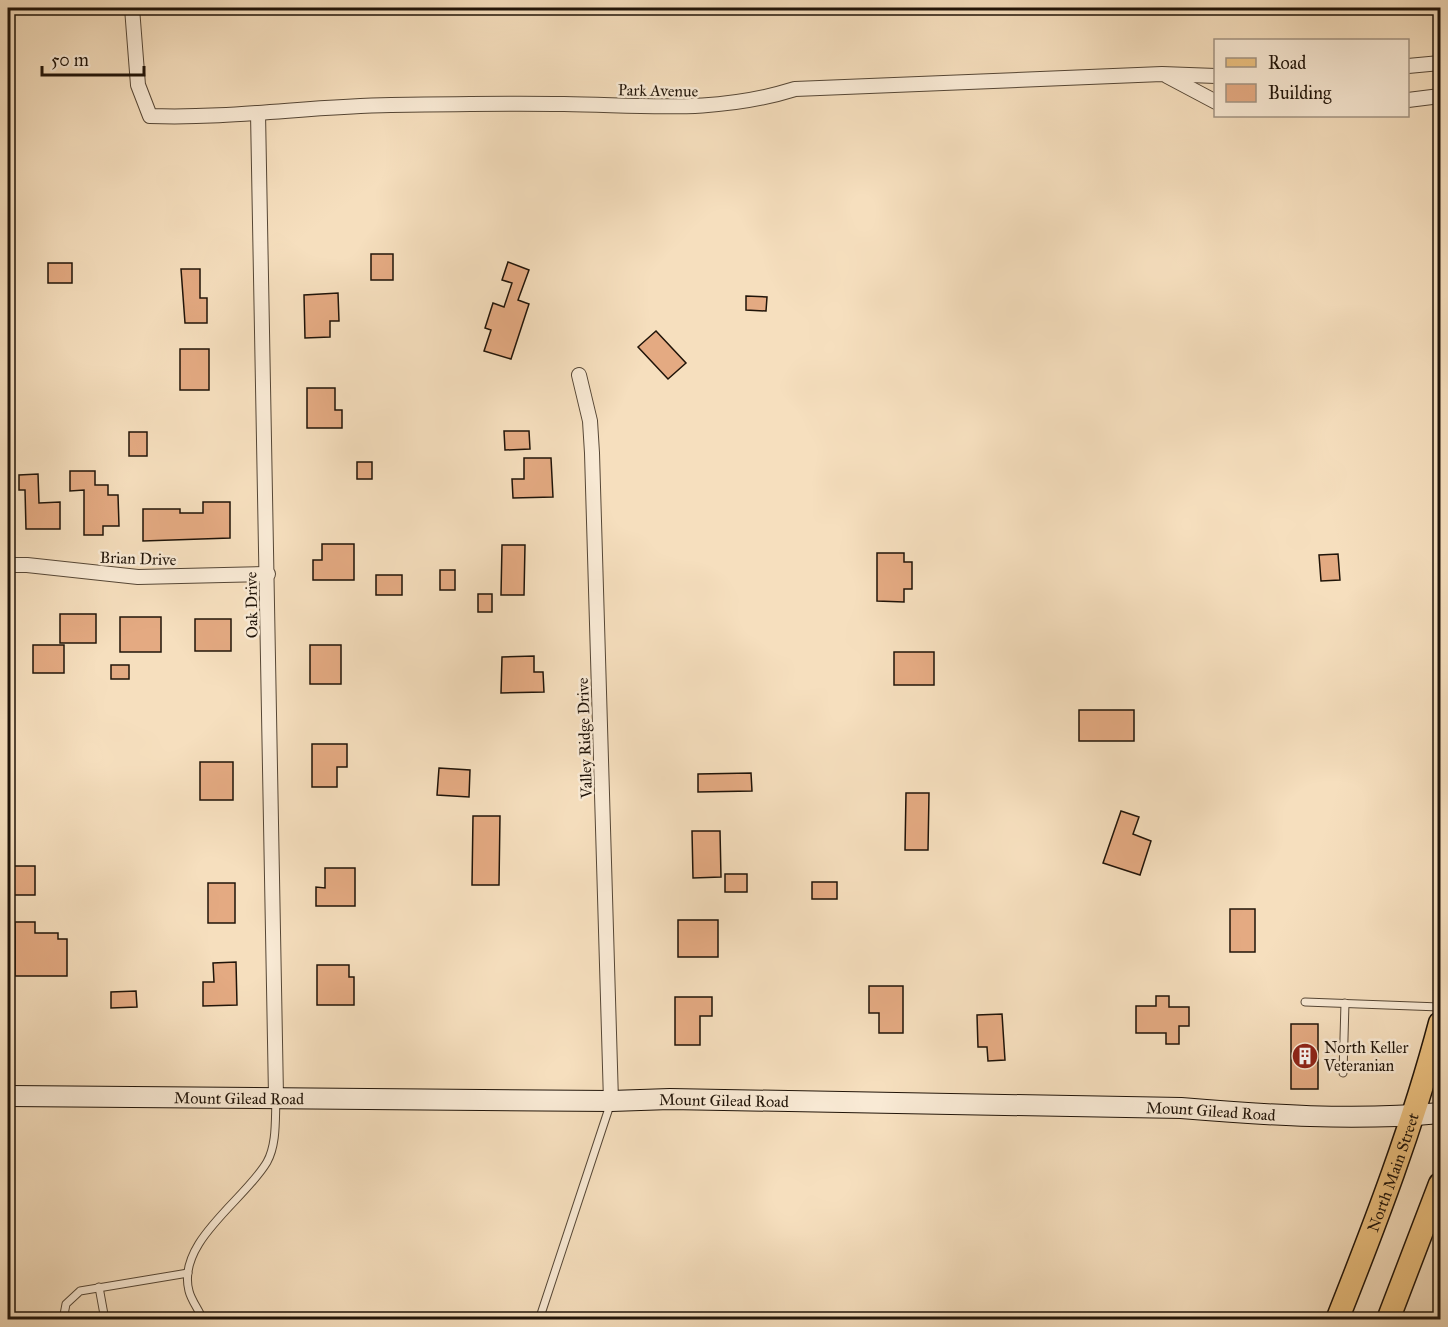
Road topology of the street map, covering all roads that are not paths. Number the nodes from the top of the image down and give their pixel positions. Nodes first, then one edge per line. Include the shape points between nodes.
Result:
1 (132, 8) edge
2 (1440, 63) edge
3 (1409, 66) edge
4 (1162, 74) junction
5 (1214, 76) edge
6 (1440, 96) edge
7 (1409, 100) edge
8 (1214, 101) edge
9 (258, 112) junction
10 (579, 375) dead end
11 (8, 565) edge
12 (267, 574) junction
13 (1305, 1002) dead end
14 (1346, 1003) junction
15 (1440, 1007) edge
16 (1440, 1023) edge
17 (1342, 1073) dead end
18 (8, 1096) edge
19 (276, 1096) junction
20 (611, 1101) junction
21 (1440, 1113) edge
22 (1413, 1116) junction
23 (1440, 1184) edge
24 (188, 1273) junction
25 (99, 1287) junction
26 (63, 1320) edge
27 (105, 1320) edge
28 (203, 1320) edge
29 (539, 1320) edge
30 (1337, 1320) edge
31 (1388, 1320) edge

1 - 9 street, Park Avenue via 138,85 150,116
2 - 3 street
4 - 5 street, Park Avenue
4 - 8 street
4 - 9 street, Park Avenue via 795,89 707,107 400,105
6 - 7 street
9 - 12 street, Oak Drive
10 - 20 street, Valley Ridge Drive via 590,421 592,453
11 - 12 street, Brian Drive via 138,577
12 - 19 street, Oak Drive
13 - 14 lane
14 - 15 lane
14 - 17 lane
16 - 22 main road, North Main Street
18 - 19 main road, Mount Gilead Road
19 - 20 main road, Mount Gilead Road
19 - 24 lane via 274,1137 267,1161 198,1246 187,1265
20 - 22 main road, Mount Gilead Road via 1039,1105
20 - 29 lane
21 - 22 main road, Mount Gilead Road
22 - 30 main road, North Main Street via 1379,1217
23 - 31 main road
24 - 25 lane
24 - 28 lane via 189,1291
25 - 26 lane via 80,1291 66,1304
25 - 27 lane

